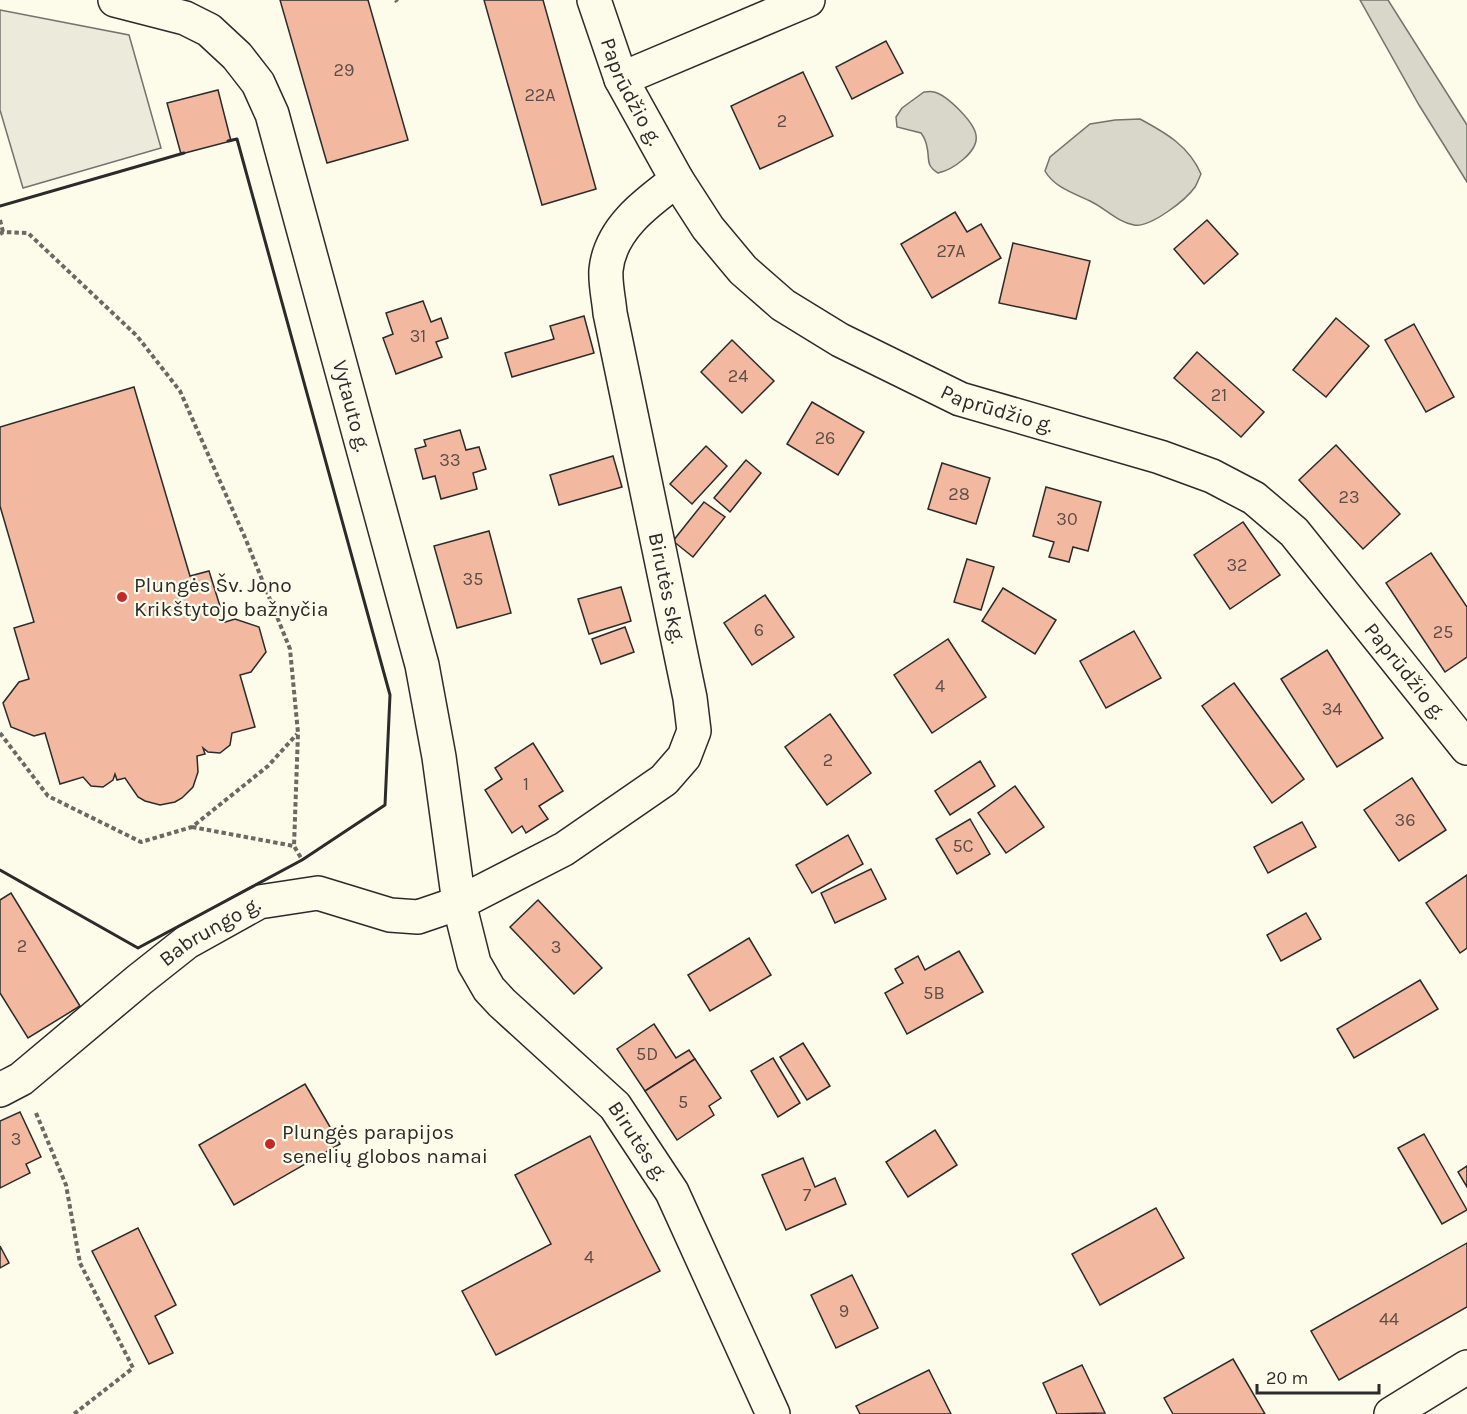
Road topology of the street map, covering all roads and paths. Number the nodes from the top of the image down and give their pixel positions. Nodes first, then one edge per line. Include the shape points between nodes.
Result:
1 (115, 0) edge
2 (594, 0) edge
3 (808, 0) edge
4 (621, 79) junction
5 (677, 180) junction
6 (0, 220) edge
7 (1, 233) edge
8 (0, 733) edge
9 (298, 733) junction
10 (1467, 748) edge
11 (192, 826) junction
12 (294, 846) junction
13 (318, 893) junction
14 (459, 903) junction
15 (11, 1084) edge
16 (1467, 1366) edge
17 (74, 1414) edge
18 (773, 1414) edge
19 (1391, 1414) edge

1 - 14 street, Vytauto g. via 185,18 209,30 258,83 272,114 422,665
2 - 4 street, Paprūdžio g.
3 - 4 street
4 - 5 street, Paprūdžio g.
5 - 10 street, Paprūdžio g. via 708,228 743,270 783,305 840,340 960,399 1160,457 1212,476 1254,498 1294,532
5 - 14 street, Birutės skg. via 627,222 612,245 606,271 610,313 694,731 684,757 664,780 564,849
6 - 7 path
7 - 9 path via 27,233 137,336 180,390 290,649
8 - 11 path via 48,796 141,842
9 - 11 path via 268,766
9 - 12 path
11 - 12 path
12 - 13 path
13 - 14 street, Babrungo g. via 390,915 418,917
13 - 15 street, Babrungo g. via 259,902 187,942
14 - 18 street, Birutės g. via 474,963 489,989 615,1106 672,1192
15 - 17 path via 66,1185 80,1263 133,1368
16 - 19 street

